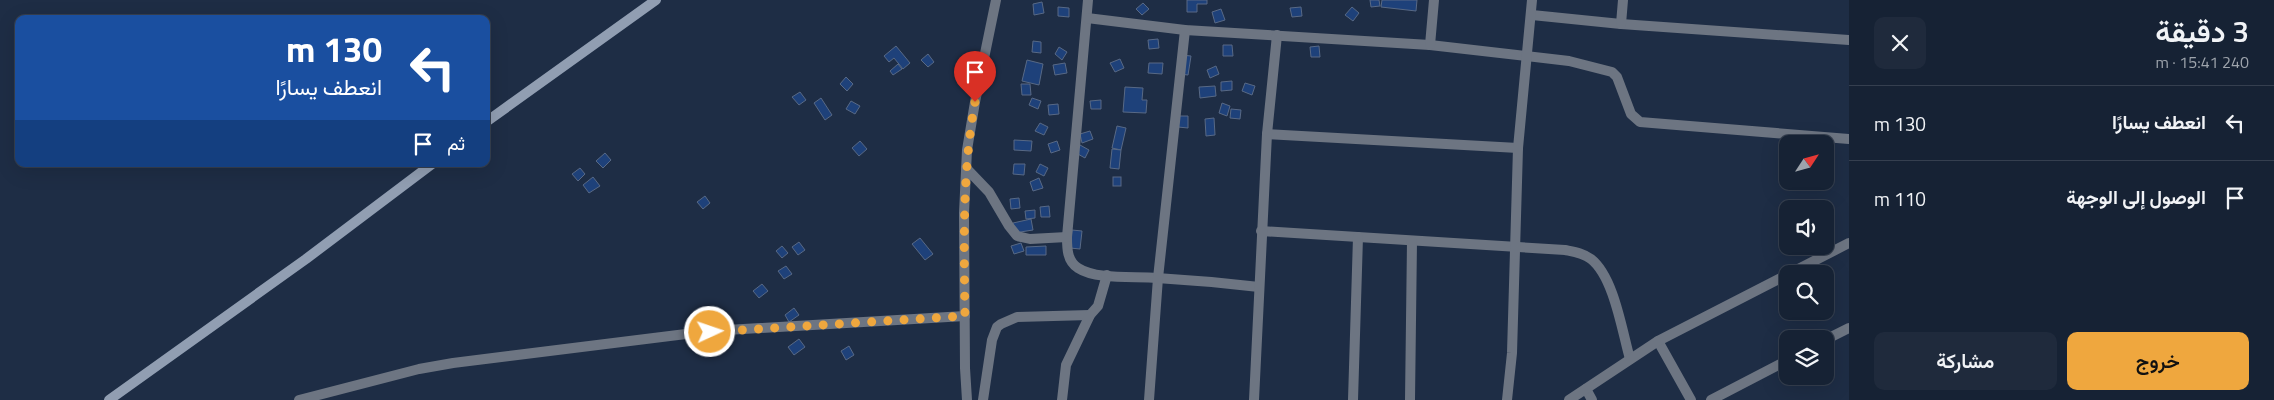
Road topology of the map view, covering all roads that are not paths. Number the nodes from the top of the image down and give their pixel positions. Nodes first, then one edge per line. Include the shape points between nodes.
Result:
1 (656, 0) edge
2 (996, 0) edge
3 (1088, 0) edge
4 (1434, 0) edge
5 (1532, 0) edge
6 (1623, 0) edge
7 (1532, 15) junction
8 (1087, 18) junction
9 (1621, 24) junction
10 (1185, 30) junction
11 (1277, 34) junction
12 (1849, 40) edge
13 (1430, 45) junction
14 (1527, 55) junction
15 (490, 119) edge
16 (1267, 134) junction
17 (1849, 139) edge
18 (1518, 148) junction
19 (428, 167) edge
20 (966, 168) junction
21 (1262, 231) junction
22 (1067, 237) junction
23 (1358, 237) junction
24 (1412, 241) junction
25 (1849, 243) edge
26 (1515, 249) junction
27 (1107, 276) junction
28 (1158, 278) junction
29 (1259, 287) junction
30 (1090, 315) junction
31 (965, 316) junction
32 (1849, 328) edge
33 (1834, 336) edge
34 (1658, 341) junction
35 (1630, 359) junction
36 (1779, 365) edge
37 (1586, 389) junction
38 (109, 400) edge
39 (299, 400) edge
40 (967, 400) edge
41 (983, 400) edge
42 (1062, 400) edge
43 (1149, 400) edge
44 (1254, 400) edge
45 (1353, 400) edge
46 (1410, 400) edge
47 (1508, 400) edge
48 (1570, 400) edge
49 (1592, 400) edge
50 (1691, 400) edge
51 (1711, 400) edge

1 - 15 main road
2 - 20 street via 972,118
3 - 8 street
4 - 13 street
5 - 7 street
6 - 9 street
7 - 9 street
7 - 14 street
8 - 10 street
8 - 22 street
9 - 12 street
10 - 11 street
10 - 28 street
11 - 13 street
11 - 16 street
13 - 14 street
14 - 17 street via 1570,61 1612,72 1632,114 1640,122
14 - 18 street
16 - 18 street
16 - 21 street
18 - 26 street
19 - 38 main road
20 - 22 street via 989,192 1018,236 1030,239
20 - 31 street
21 - 23 street
21 - 29 street
22 - 27 street via 1067,249 1073,264 1084,271
23 - 24 street
23 - 45 street
24 - 26 street
24 - 46 street
25 - 34 street
26 - 35 street via 1566,250 1591,259 1609,284
26 - 47 street
27 - 28 street
27 - 30 street via 1098,306
28 - 29 street
28 - 43 street
29 - 44 street
30 - 41 street via 1017,317 1001,324 994,332 990,346
30 - 42 street via 1064,370
31 - 39 street via 710,332 453,363
31 - 40 street
32 - 33 street
34 - 35 street
34 - 50 street
35 - 37 street
36 - 51 street
37 - 48 street
37 - 49 street

